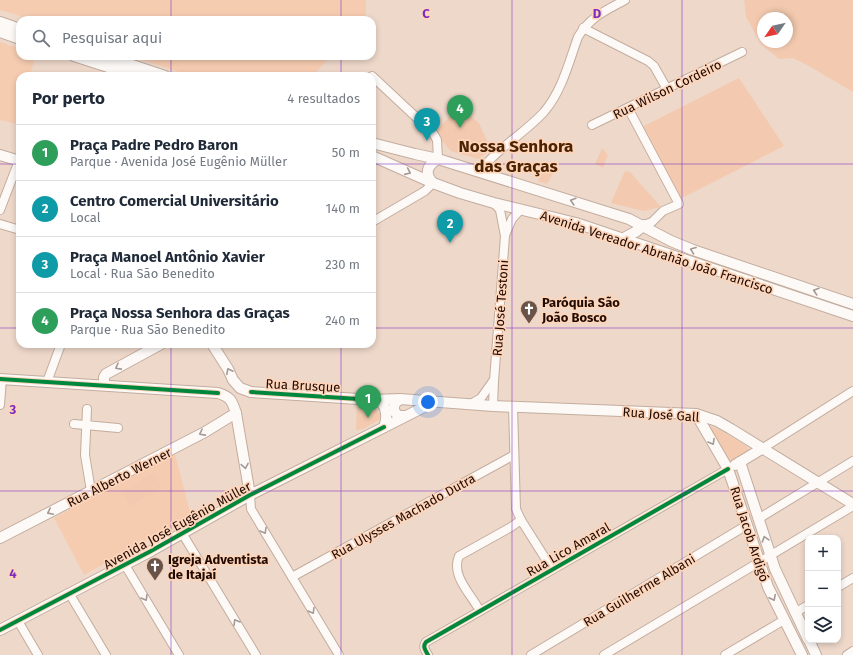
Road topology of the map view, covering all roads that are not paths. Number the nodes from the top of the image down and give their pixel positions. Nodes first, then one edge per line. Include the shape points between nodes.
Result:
1 (624, 0) edge
2 (0, 22) edge
3 (16, 28) edge
4 (583, 28) junction
5 (0, 32) edge
6 (16, 38) edge
7 (742, 52) dead end
8 (86, 60) edge
9 (117, 60) edge
10 (124, 72) edge
11 (153, 72) edge
12 (376, 80) edge
13 (667, 89) junction
14 (628, 108) junction
15 (592, 125) dead end
16 (376, 144) edge
17 (0, 155) edge
18 (376, 158) edge
19 (16, 159) edge
20 (438, 159) junction
21 (16, 170) edge
22 (479, 172) junction
23 (433, 183) junction
24 (494, 203) junction
25 (0, 210) edge
26 (521, 210) junction
27 (376, 220) edge
28 (0, 224) edge
29 (644, 225) junction
30 (16, 229) edge
31 (505, 236) junction
32 (622, 239) junction
33 (853, 304) edge
34 (853, 316) edge
35 (60, 348) edge
36 (154, 348) edge
37 (215, 348) edge
38 (1, 379) edge
39 (494, 381) junction
40 (47, 382) junction
41 (104, 385) junction
42 (853, 391) edge
43 (400, 399) junction
44 (379, 400) junction
45 (434, 402) junction
46 (0, 405) edge
47 (468, 405) junction
48 (493, 406) junction
49 (513, 407) junction
50 (87, 409) dead end
51 (236, 414) junction
52 (696, 414) junction
53 (405, 416) junction
54 (74, 424) dead end
55 (86, 425) junction
56 (384, 427) junction
57 (118, 428) dead end
58 (763, 448) junction
59 (514, 455) junction
60 (853, 461) edge
61 (740, 462) junction
62 (728, 469) junction
63 (818, 482) junction
64 (91, 491) junction
65 (250, 495) junction
66 (853, 505) edge
67 (758, 519) junction
68 (521, 520) junction
69 (747, 525) junction
70 (182, 533) junction
71 (0, 538) edge
72 (770, 556) junction
73 (759, 562) junction
74 (125, 565) junction
75 (552, 569) junction
76 (292, 577) junction
77 (853, 578) edge
78 (841, 585) edge
79 (69, 593) junction
80 (477, 606) dead end
81 (805, 607) edge
82 (795, 613) junction
83 (784, 620) junction
84 (18, 621) junction
85 (0, 630) edge
86 (805, 633) edge
87 (810, 643) edge
88 (853, 651) edge
89 (426, 652) edge
90 (38, 655) edge
91 (106, 655) edge
92 (178, 655) edge
93 (256, 655) edge
94 (339, 655) edge
95 (531, 655) edge
96 (604, 655) edge
97 (725, 655) edge
98 (802, 655) edge
99 (816, 655) edge
100 (847, 655) edge

1 - 4 street
2 - 3 main road
4 - 13 street via 648,61 654,66
4 - 22 street via 556,96 543,112
5 - 6 main road
7 - 13 street, Rua Wilson Cordeiro
8 - 10 main road
9 - 11 main road
12 - 20 street via 433,133 437,140
13 - 14 street, Rua Wilson Cordeiro
14 - 15 street, Rua Wilson Cordeiro
14 - 29 street via 679,204 663,211 652,222
16 - 20 main road, Avenida Vereador Abrahão João Francisco
17 - 19 main road
18 -> 23 main road, Avenida Vereador Abrahão João Francisco
20 - 22 main road, Avenida Vereador Abrahão João Francisco
20 - 23 main road via 428,168 429,179
21 - 25 street
29 -> 22 main road, Avenida Vereador Abrahão João Francisco
23 - 24 main road, Avenida Vereador Abrahão João Francisco
23 - 27 street via 425,191
24 - 26 main road, Avenida Vereador Abrahão João Francisco
24 - 31 street, Rua José Testoni via 500,210
26 - 31 street, Rua José Testoni via 509,224
26 - 32 main road, Avenida Vereador Abrahão João Francisco via 576,223
28 - 30 street
29 - 32 main road
33 -> 29 main road, Avenida Vereador Abrahão João Francisco via 693,250
31 - 39 street, Rua José Testoni
32 - 34 main road, Avenida Vereador Abrahão João Francisco
35 - 40 street
36 -> 41 main road via 106,374
44 -> 37 main road, Rua Brusque via 251,392 240,388 233,380
38 - 40 main road
38 - 46 street
39 - 47 street via 481,398
39 - 48 street, Rua José Testoni
40 - 41 main road
41 - 51 main road via 218,393 226,395 232,402
42 - 58 street, Rua Lico Amaral
43 - 44 main road, Rua Brusque
43 - 45 main road, Rua Brusque
43 - 53 main road via 395,403 394,412 399,416
44 - 56 main road via 386,410
45 - 47 main road, Rua Brusque
45 - 53 main road, Avenida José Eugênio Müller
47 - 48 main road, Rua Brusque
48 - 49 main road, Rua José Gall
49 - 52 main road, Rua José Gall
49 - 59 street
50 - 55 street
51 -> 64 main road, Rua Alberto Werner
51 -> 65 main road
52 - 58 main road, Rua José Gall via 718,421
52 -> 62 main road, Rua Jacob Ardigó
53 - 56 main road, Avenida José Eugênio Müller
54 - 55 street
55 - 57 street
55 - 64 street via 85,461
56 - 65 main road, Avenida José Eugênio Müller
58 - 61 main road, Rua Lico Amaral
58 - 63 main road, Rua José Gall
59 - 68 street via 516,509
59 - 76 street, Rua Ulysses Machado Dutra
60 - 63 street
61 - 62 main road, Rua Lico Amaral
61 - 67 main road, Rua Jacob Ardigó
62 - 69 main road, Rua Jacob Ardigó
62 - 75 street, Rua Lico Amaral
63 - 66 main road, Rua José Gall
63 - 67 street
64 -> 71 main road, Rua Alberto Werner
65 - 70 main road, Avenida José Eugênio Müller
65 -> 76 street via 251,509
66 - 72 street
72 -> 67 main road, Rua Jacob Ardigó
68 - 75 street
68 - 80 street via 459,556 456,563 457,573
69 - 73 main road, Rua Jacob Ardigó
69 - 95 street, Rua Guilherme Albani
70 - 74 main road, Avenida José Eugênio Müller
93 -> 70 street
72 - 73 street
72 - 82 main road, Rua Jacob Ardigó
73 -> 83 main road, Rua Jacob Ardigó via 768,588
73 - 96 street
74 - 79 main road, Avenida José Eugênio Müller
74 -> 92 street
75 - 89 street, Rua Lico Amaral via 426,642
76 -> 94 street
77 - 78 street
79 - 84 main road, Avenida José Eugênio Müller
79 - 91 street
81 - 82 street
82 - 86 main road, Rua Jacob Ardigó
83 - 97 street
83 - 98 main road, Rua Jacob Ardigó
84 - 85 main road, Avenida José Eugênio Müller
84 - 90 street
87 - 99 main road, Rua Jacob Ardigó
88 - 100 street

